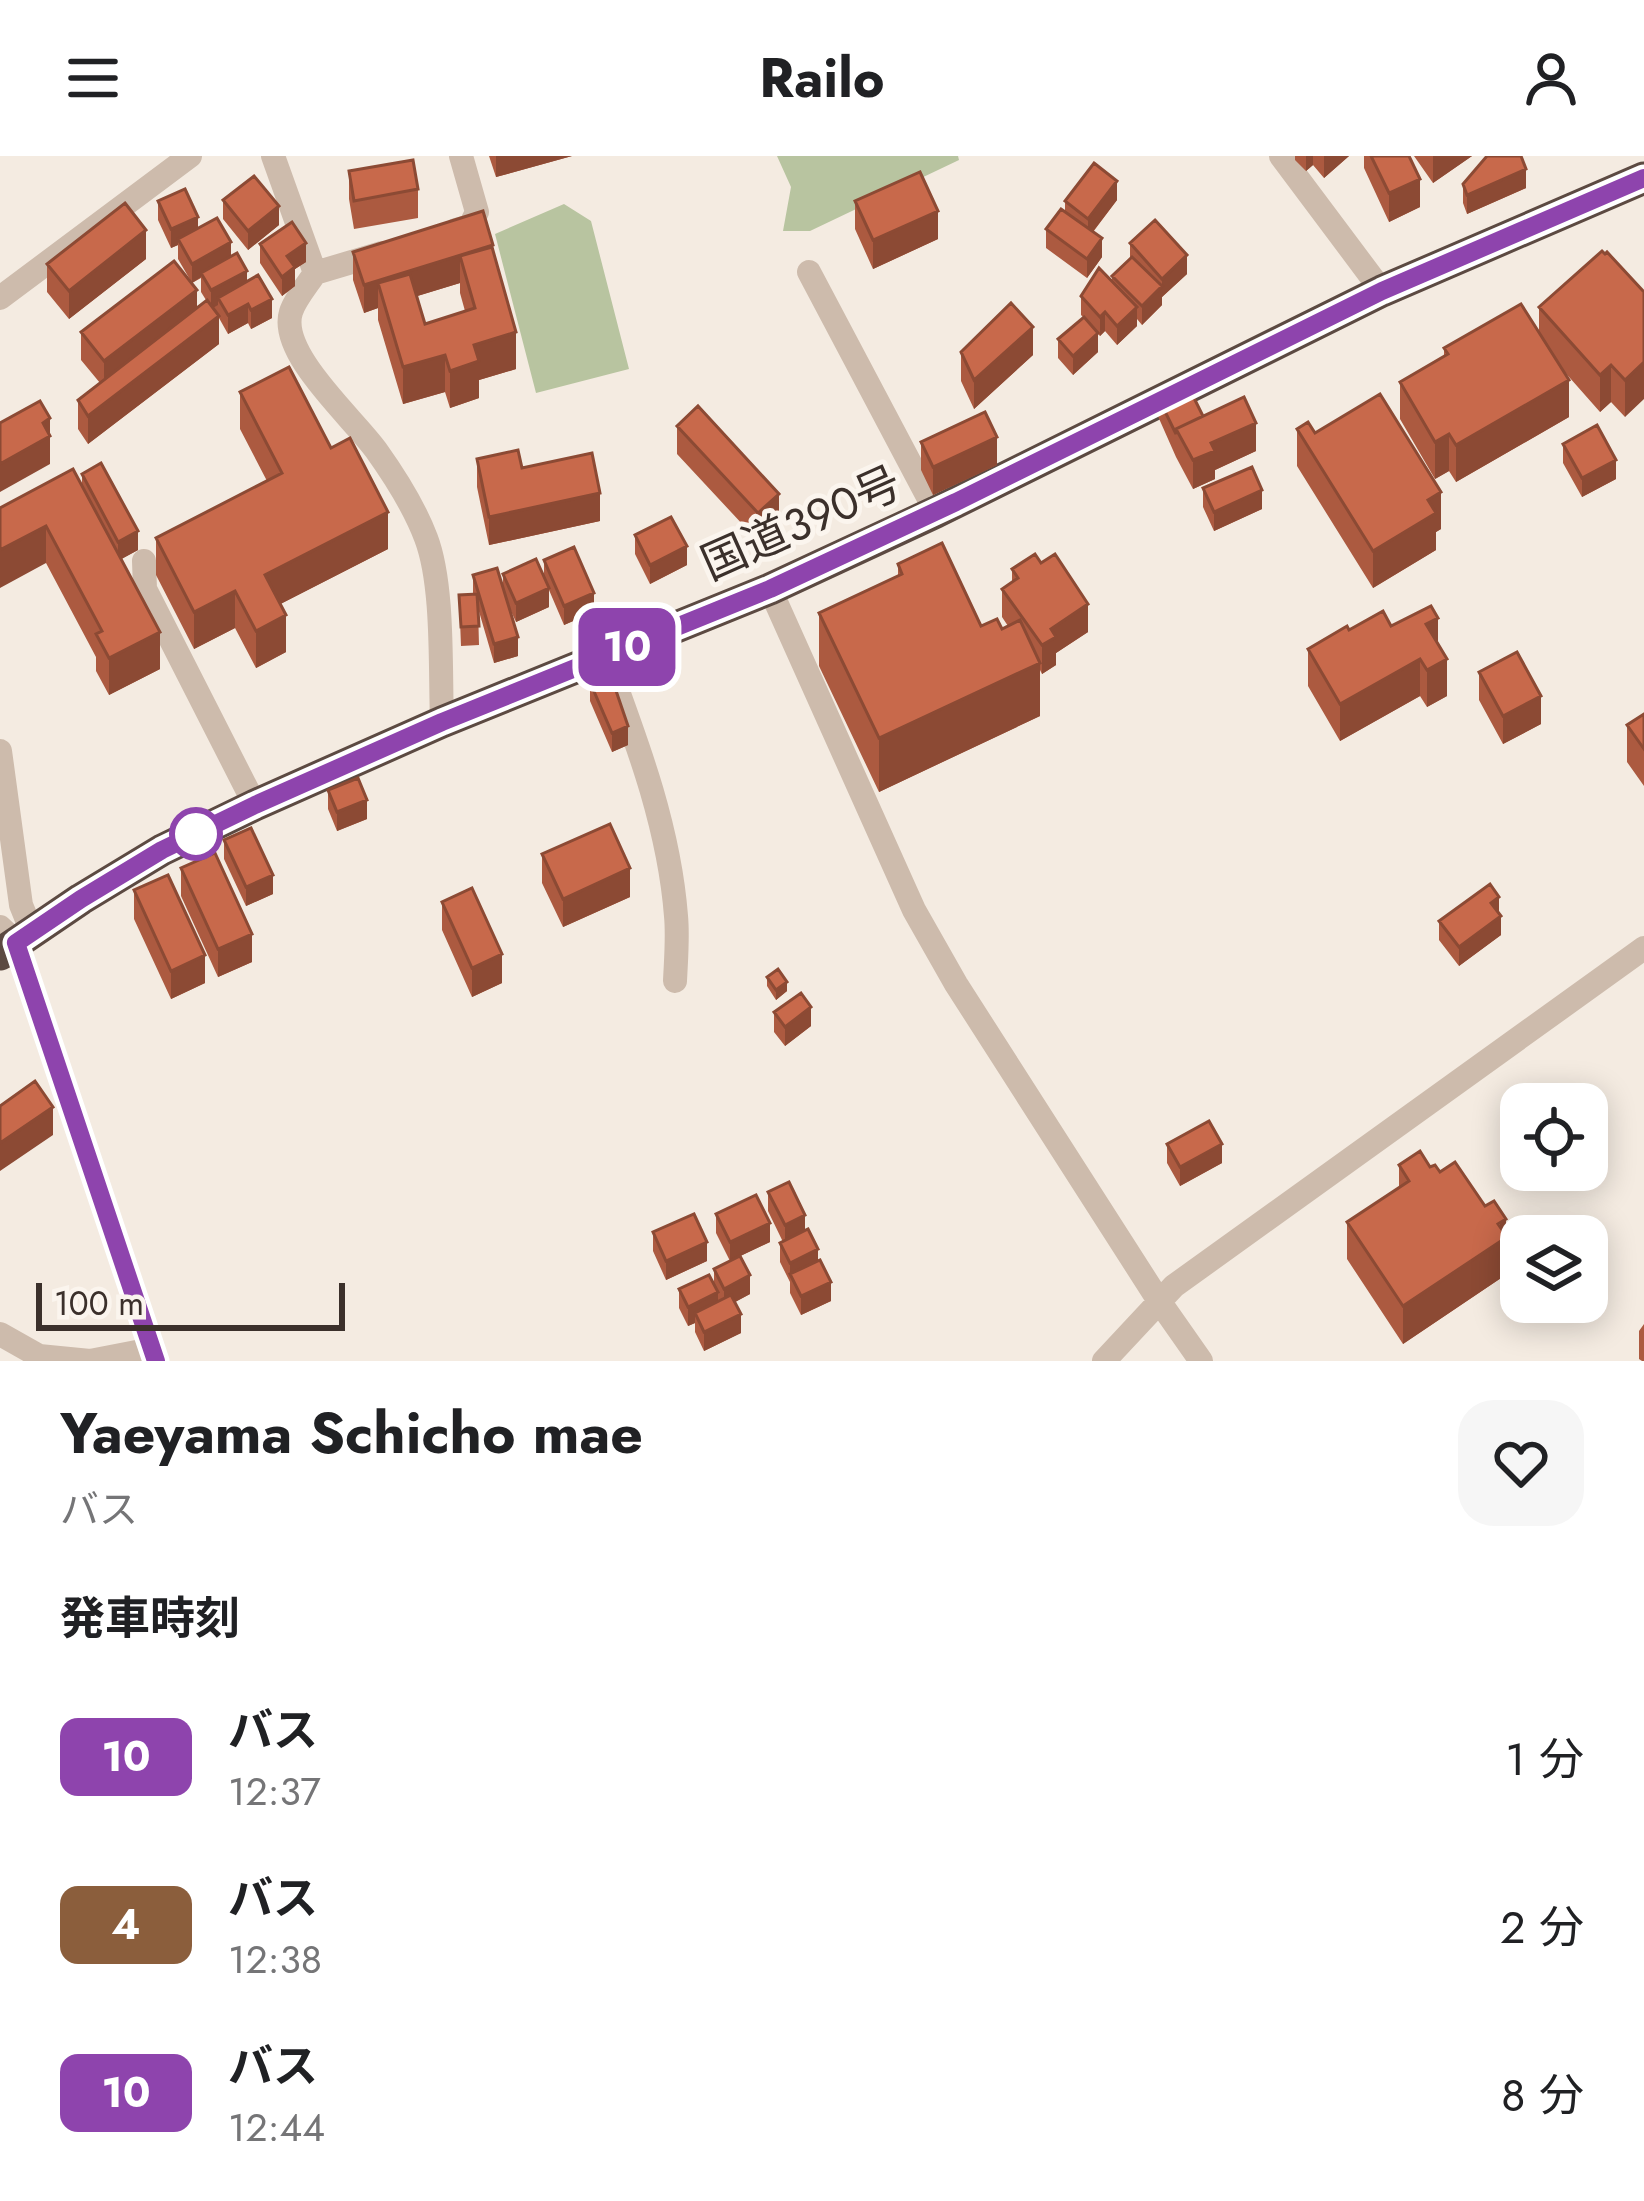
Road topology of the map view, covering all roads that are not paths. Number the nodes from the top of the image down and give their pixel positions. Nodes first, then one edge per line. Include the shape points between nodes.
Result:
1 (190, 156) edge
2 (273, 156) edge
3 (461, 156) edge
4 (1281, 156) edge
5 (1644, 178) edge
6 (809, 272) dead end
7 (315, 273) junction
8 (1382, 291) junction
9 (0, 298) edge
10 (936, 512) junction
11 (144, 561) dead end
12 (770, 589) junction
13 (605, 656) junction
14 (442, 722) junction
15 (0, 752) edge
16 (255, 805) junction
17 (12, 939) edge
18 (1644, 948) edge
19 (675, 981) dead end
20 (1160, 1301) junction
21 (0, 1334) edge
22 (27, 1349) junction
23 (154, 1355) edge
24 (0, 1358) edge
25 (1104, 1361) edge
26 (1202, 1361) edge

1 - 9 street
2 - 7 street
3 - 7 street via 477,212 470,226
4 - 8 street
5 - 8 highway, 国道390号
6 - 10 street
7 - 14 street via 290,313 291,336 410,500 428,542
8 - 10 highway, 国道390号
10 - 12 highway, 国道390号
11 - 16 street via 145,589
12 - 13 highway, 国道390号
12 - 20 street via 914,910
13 - 14 highway, 国道390号
13 - 19 street via 668,857
14 - 16 highway, 国道390号
15 - 17 street via 20,905
16 - 17 highway, 国道390号
17 - 23 street
18 - 20 street
20 - 25 street
20 - 26 street
21 - 22 street
22 - 23 street via 90,1361
22 - 24 street

